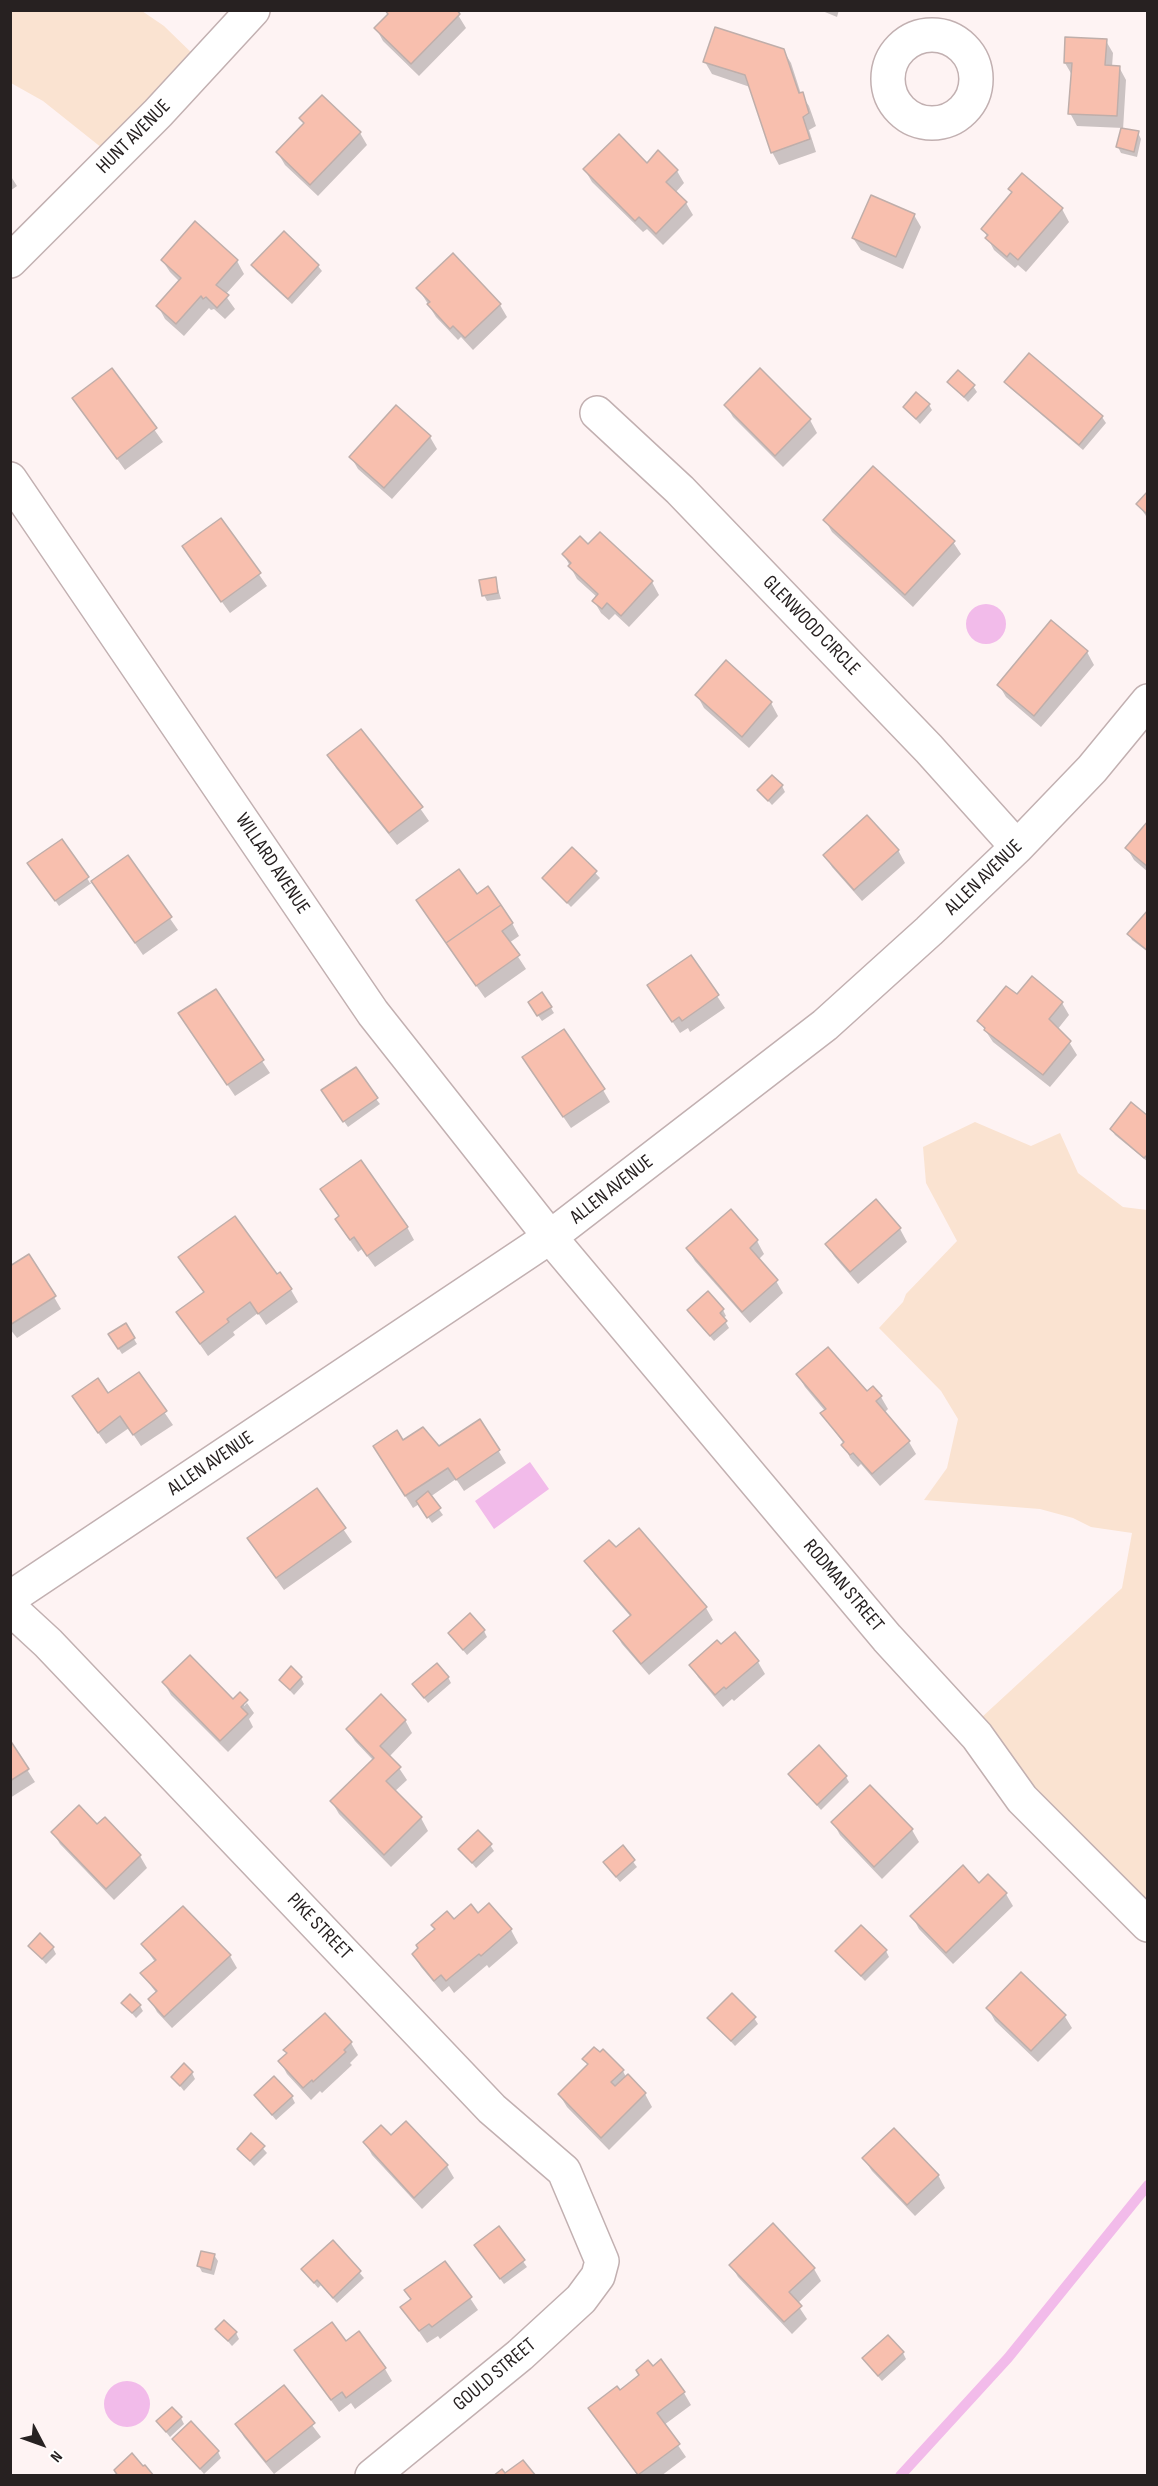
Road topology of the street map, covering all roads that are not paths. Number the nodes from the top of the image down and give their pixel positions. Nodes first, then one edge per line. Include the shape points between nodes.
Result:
1 (253, 10) edge
2 (10, 261) edge
3 (597, 413) dead end
4 (10, 479) edge
5 (1148, 701) edge
6 (1017, 847) junction
7 (550, 1237) junction
8 (10, 1598) edge
9 (10, 1608) edge
10 (1148, 1924) edge
11 (602, 2261) joint
12 (372, 2475) edge

1 - 2 street, HUNT AVENUE via 158,113
3 - 6 street, GLENWOOD CIRCLE via 680,490 929,749
4 - 7 street, WILLARD AVENUE via 373,1013
5 - 6 street, ALLEN AVENUE via 1092,769
6 - 7 street, ALLEN AVENUE via 825,1025
7 - 8 street, ALLEN AVENUE
7 - 10 street, RODMAN STREET via 887,1638 977,1736 1022,1799
9 - 11 street, PIKE STREET via 48,1643 492,2109 564,2171
11 - 12 street, GOULD STREET via 598,2276 581,2300 520,2355

